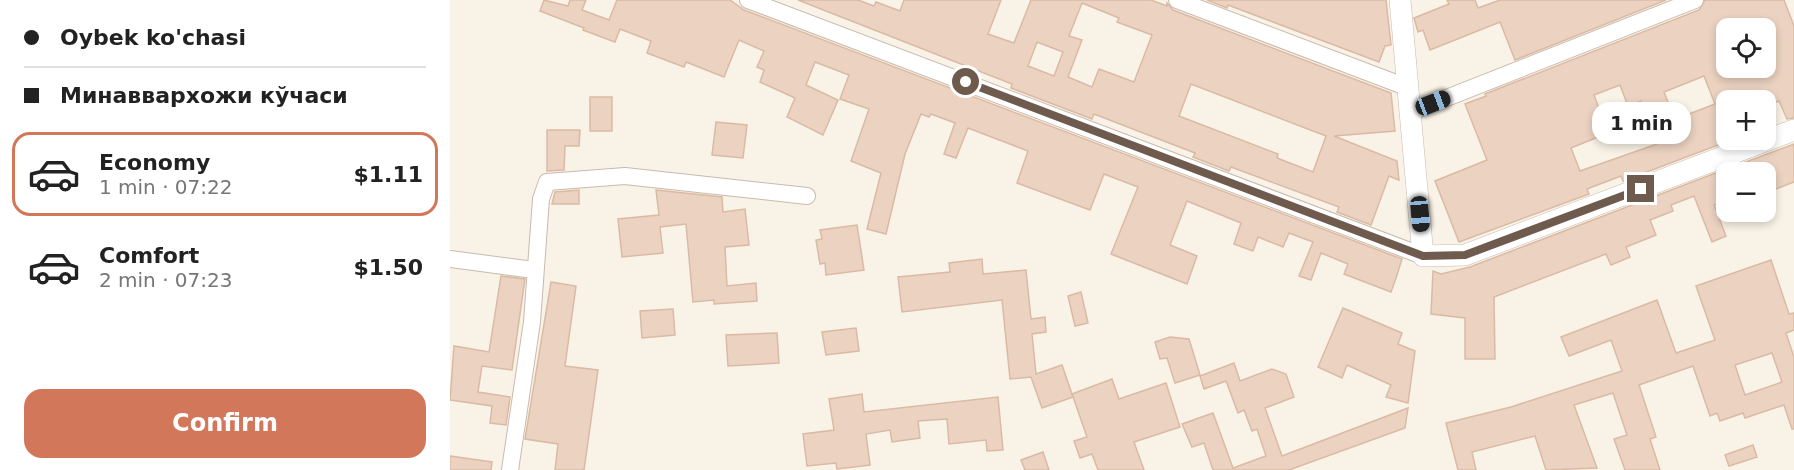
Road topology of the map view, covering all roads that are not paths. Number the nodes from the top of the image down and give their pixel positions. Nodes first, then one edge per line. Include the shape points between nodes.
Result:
1 (748, 0) edge
2 (1177, 0) edge
3 (1400, 0) edge
4 (1695, 0) edge
5 (1409, 88) junction
6 (1411, 112) junction
7 (1794, 130) edge
8 (807, 196) dead end
9 (1423, 256) junction
10 (450, 259) edge
11 (534, 270) junction
12 (510, 470) edge

1 - 9 street
2 - 5 street
3 - 5 street
4 - 6 street
5 - 6 street
6 - 9 street
7 - 9 street via 1465,255
8 - 11 street via 625,176 553,180 543,187
10 - 11 street
11 - 12 street via 532,322

